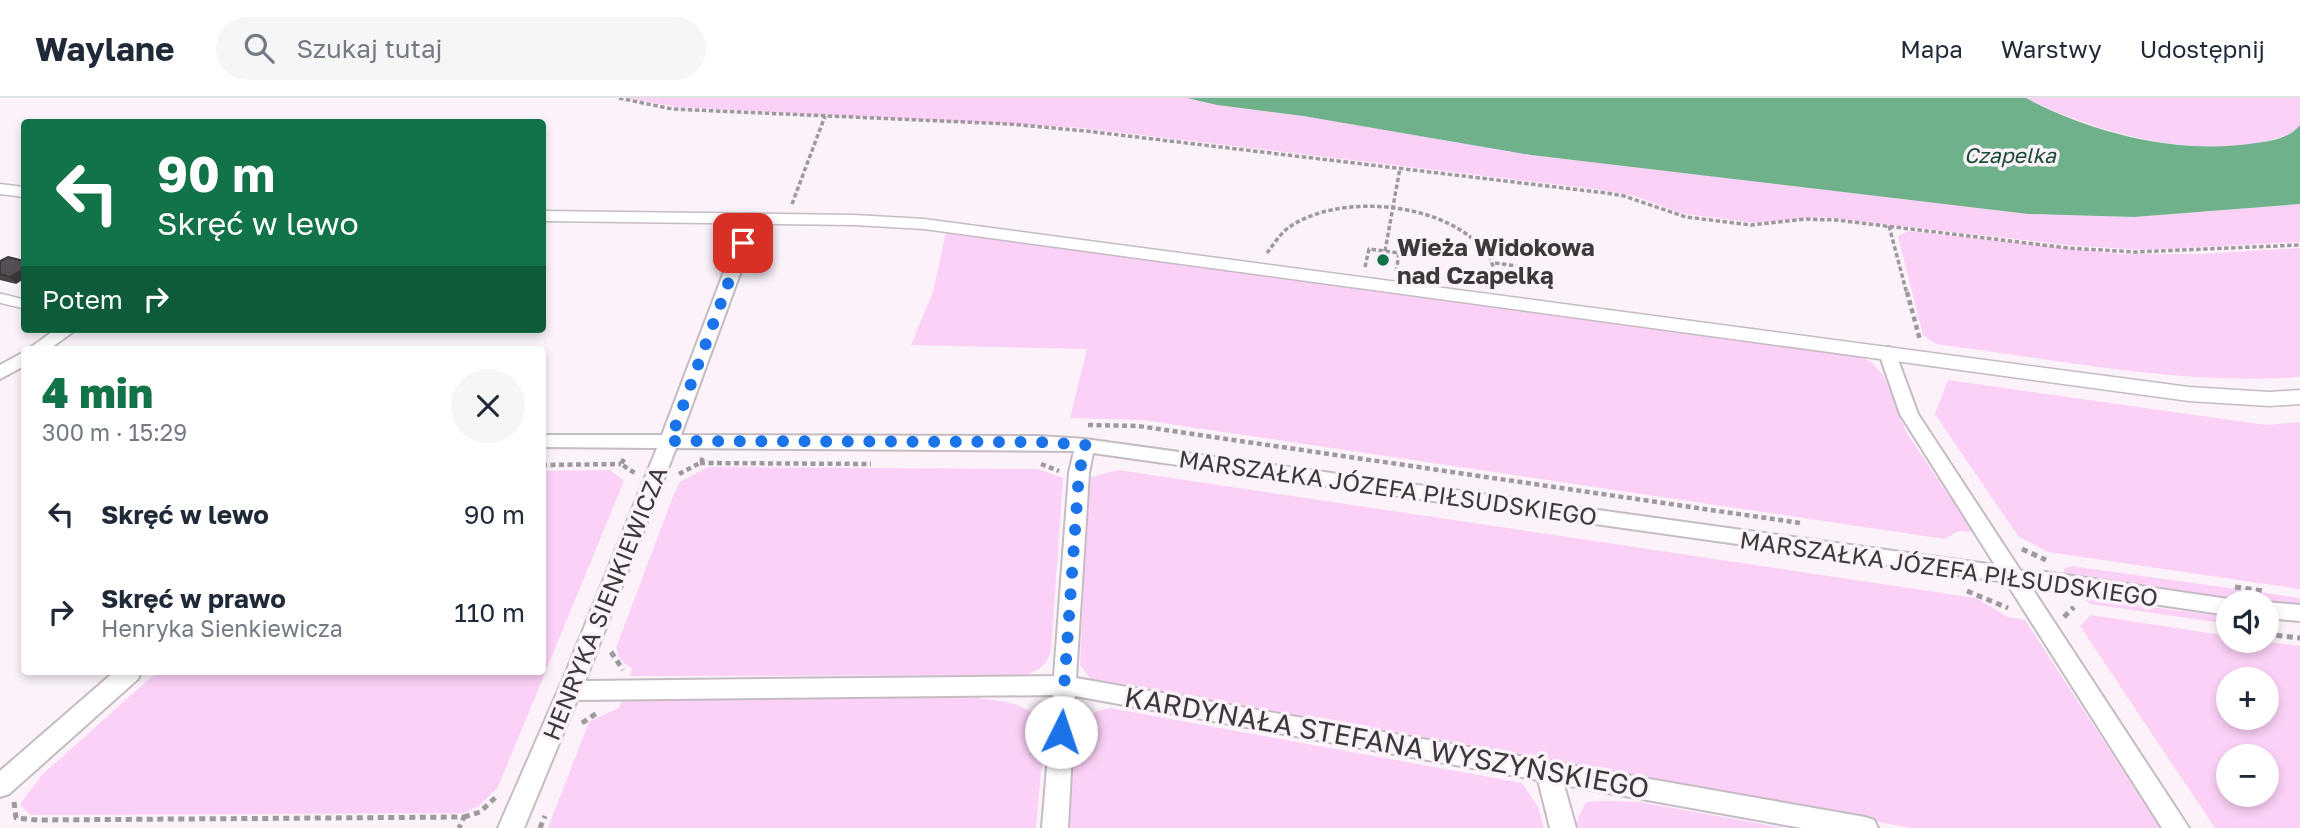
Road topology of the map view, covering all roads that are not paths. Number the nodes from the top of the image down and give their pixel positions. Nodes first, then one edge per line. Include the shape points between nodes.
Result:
1 (0, 189) edge
2 (21, 192) edge
3 (546, 216) edge
4 (752, 219) junction
5 (2, 300) edge
6 (21, 303) edge
7 (62, 333) edge
8 (42, 346) edge
9 (1888, 353) junction
10 (21, 360) edge
11 (0, 373) edge
12 (2300, 397) edge
13 (546, 441) edge
14 (670, 441) junction
15 (1086, 445) junction
16 (2012, 575) junction
17 (2045, 580) joint
18 (2216, 605) edge
19 (2279, 611) edge
20 (2300, 613) edge
21 (127, 675) edge
22 (1065, 685) junction
23 (570, 691) junction
24 (1548, 771) junction
25 (7, 780) edge
26 (511, 828) edge
27 (1055, 828) edge
28 (1563, 828) edge
29 (1865, 828) edge
30 (2176, 828) edge

1 - 2 street
3 - 4 street
4 - 9 street via 924,224
4 - 14 street, HENRYKA SIENKIEWICZA
5 - 6 lane
7 - 8 street
9 - 12 street via 2189,394
9 - 16 street via 1909,414
10 - 11 street
13 - 14 street, MARSZAŁKA JÓZEFA PIŁSUDSKIEGO
14 - 15 street, MARSZAŁKA JÓZEFA PIŁSUDSKIEGO
14 - 23 street, HENRYKA SIENKIEWICZA
15 - 16 street, MARSZAŁKA JÓZEFA PIŁSUDSKIEGO
15 - 22 street via 1079,473
16 - 17 lane, MARSZAŁKA JÓZEFA PIŁSUDSKIEGO
16 - 30 street
17 - 18 street, MARSZAŁKA JÓZEFA PIŁSUDSKIEGO
19 - 20 street
21 - 25 street
22 - 23 street, KARDYNAŁA STEFANA WYSZYŃSKIEGO
22 - 24 street, KARDYNAŁA STEFANA WYSZYŃSKIEGO
22 - 27 street
23 - 26 street, HENRYKA SIENKIEWICZA
24 - 28 street
24 - 29 street, KARDYNAŁA STEFANA WYSZYŃSKIEGO

